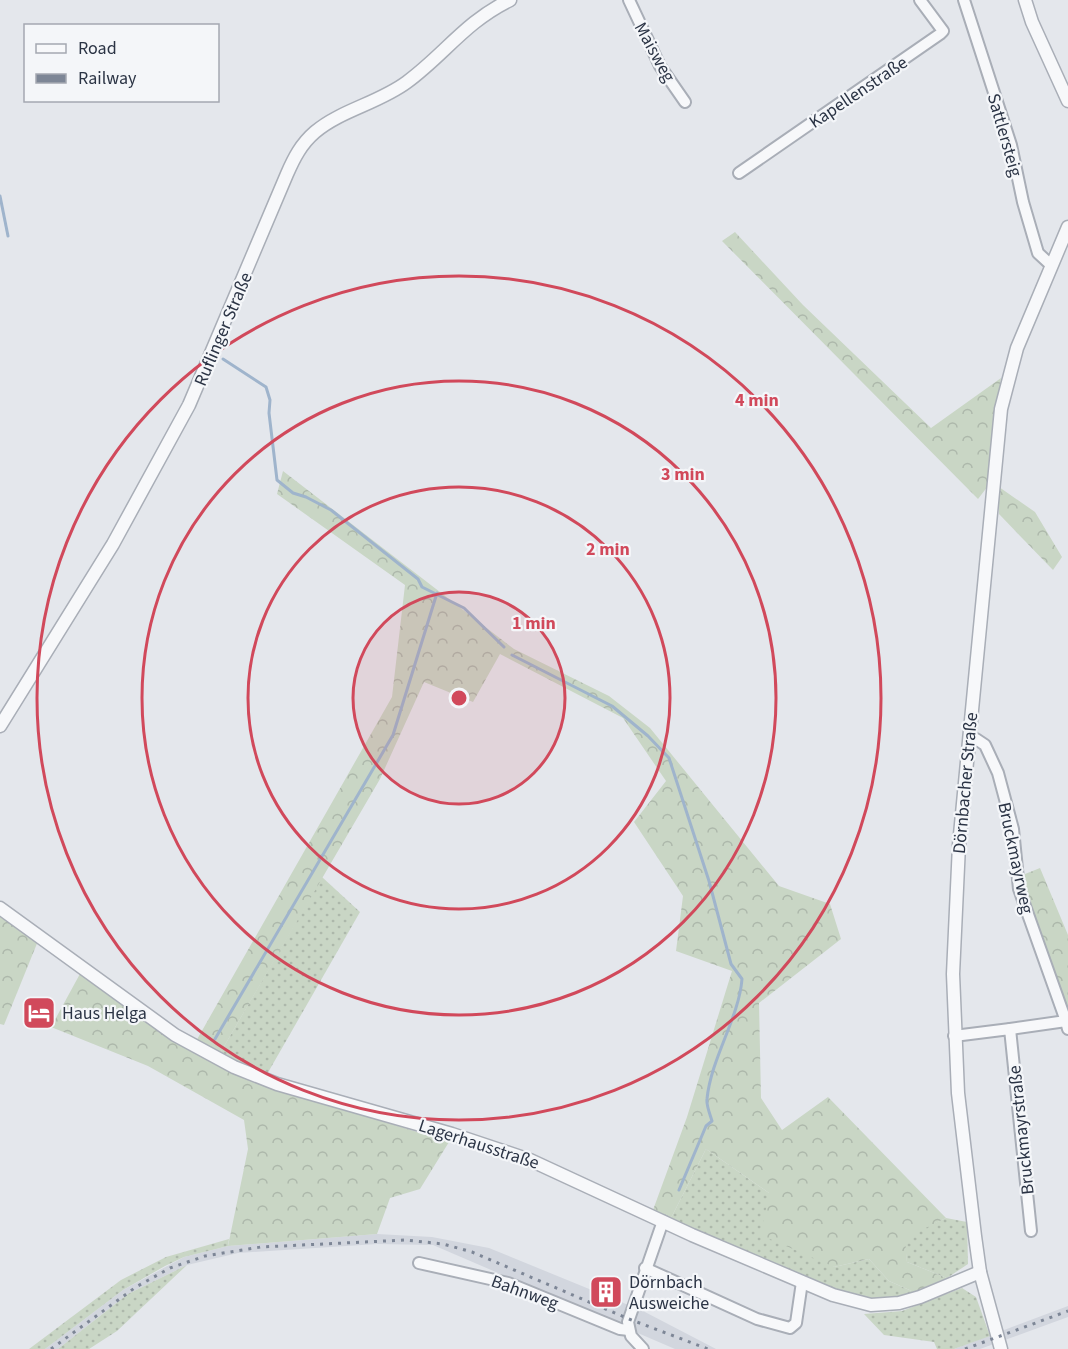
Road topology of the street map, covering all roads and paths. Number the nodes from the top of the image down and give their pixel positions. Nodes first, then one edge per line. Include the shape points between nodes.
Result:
1 (510, 0) edge
2 (629, 0) edge
3 (920, 0) edge
4 (964, 0) edge
5 (1025, 0) edge
6 (1068, 101) edge
7 (686, 102) dead end
8 (739, 173) dead end
9 (1068, 227) edge
10 (1051, 265) junction
11 (0, 726) edge
12 (969, 738) junction
13 (0, 908) edge
14 (1067, 1025) edge
15 (1010, 1029) junction
16 (954, 1036) junction
17 (663, 1221) junction
18 (1031, 1231) dead end
19 (419, 1263) dead end
20 (645, 1268) junction
21 (980, 1272) junction
22 (802, 1282) junction
23 (629, 1330) junction
24 (643, 1349) edge
25 (1001, 1349) edge

1 - 11 street, Ruflinger Straße via 478,18 407,83 325,125 302,146 184,414 113,544
2 - 7 street, Maisweg via 660,66
3 - 8 street, Kapellenstraße via 943,31 940,34
4 - 10 street, Sattlersteig via 1011,145 1038,253
5 - 6 street
9 - 10 street, Dörnbacher Straße
10 - 12 street, Dörnbacher Straße via 1013,360 1001,409
12 - 14 street, Bruckmayrweg via 985,745 998,773 1013,829 1019,889
12 - 16 street, Dörnbacher Straße via 955,901
13 - 17 street, Lagerhausstraße via 175,1035 234,1068 500,1149
14 - 15 street
15 - 16 street
15 - 18 street, Bruckmayrstraße
16 - 21 street, Dörnbacher Straße
17 - 20 street
17 - 22 street, Lagerhausstraße
19 - 23 street, Bahnweg via 508,1282
20 - 22 street via 757,1319 790,1328 796,1323
20 - 23 street via 630,1312
21 - 22 street, Lagerhausstraße via 920,1298 888,1305 849,1300
21 - 25 street, Dörnbacher Straße
23 - 24 street

